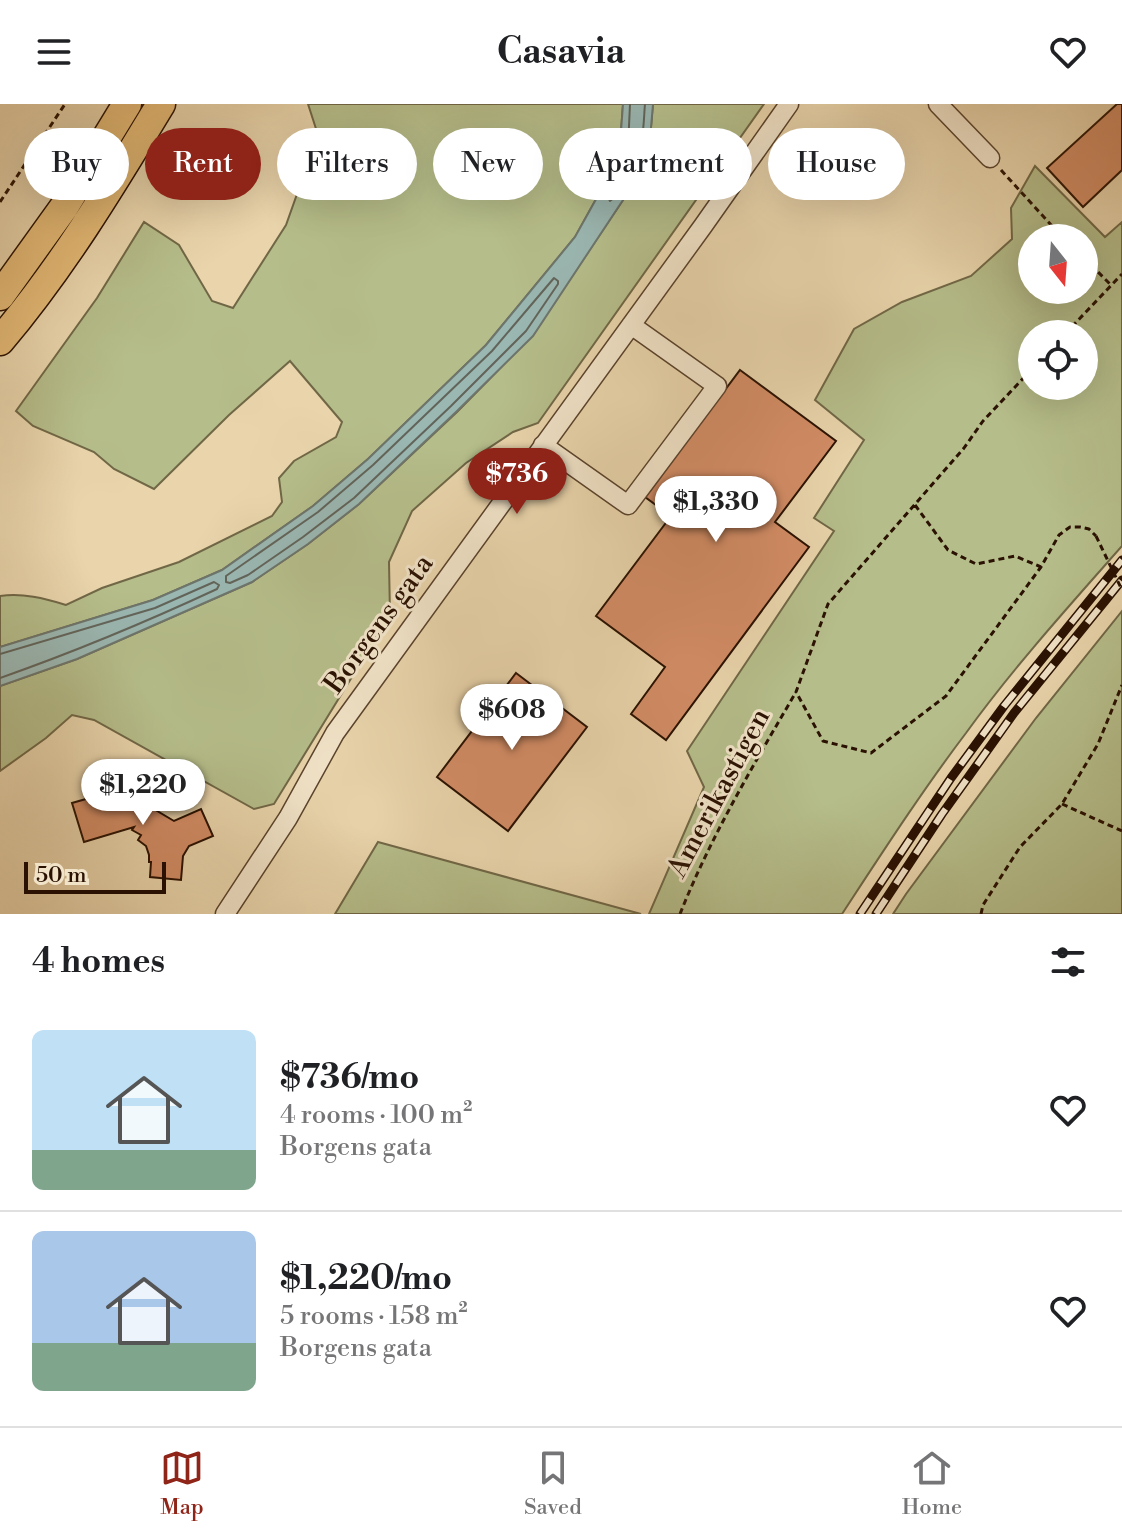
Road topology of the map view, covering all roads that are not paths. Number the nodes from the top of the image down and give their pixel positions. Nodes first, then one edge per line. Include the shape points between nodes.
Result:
1 (127, 104) edge
2 (161, 104) edge
3 (789, 104) edge
4 (938, 104) edge
5 (990, 158) road end
6 (0, 296) edge
7 (631, 325) junction
8 (0, 341) edge
9 (543, 445) junction
10 (225, 914) edge

1 - 6 highway via 64,207
2 - 8 highway via 94,215
3 - 7 street, Borgens gata
4 - 5 street
7 - 9 street, Borgens gata
7 - 9 street via 717,386 628,505
9 - 10 street, Borgens gata via 335,733

